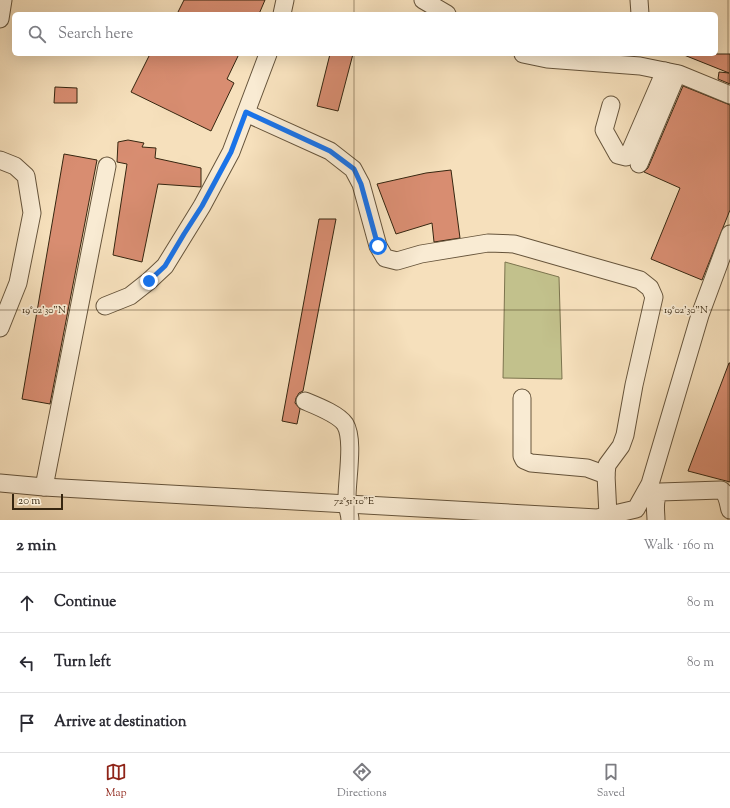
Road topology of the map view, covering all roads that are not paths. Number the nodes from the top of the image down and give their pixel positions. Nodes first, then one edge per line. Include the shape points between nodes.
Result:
1 (3, 0) edge
2 (285, 0) edge
3 (423, 0) edge
4 (639, 0) edge
5 (282, 12) edge
6 (444, 12) edge
7 (640, 12) edge
8 (0, 19) edge
9 (267, 56) edge
10 (532, 56) edge
11 (640, 60) edge
12 (671, 72) junction
13 (730, 95) edge
14 (611, 105) dead end
15 (246, 112) junction
16 (0, 160) edge
17 (639, 164) dead end
18 (107, 166) dead end
19 (730, 234) edge
20 (105, 306) dead end
21 (0, 328) edge
22 (522, 398) dead end
23 (305, 401) dead end
24 (606, 475) junction
25 (0, 483) edge
26 (44, 487) junction
27 (346, 503) junction
28 (636, 509) junction
29 (730, 510) edge
30 (608, 515) junction
31 (656, 515) edge
32 (519, 517) edge
33 (350, 520) edge

1 - 8 street
2 - 5 street
3 - 6 street
4 - 7 street
9 - 15 street
10 - 11 street via 547,59
11 - 12 street
12 - 13 street
12 - 14 street via 626,157 618,155 604,130
12 - 17 street
15 - 20 street via 231,152 165,266 130,296
15 - 24 street via 330,151 354,169 361,184 378,246 385,258 397,261 421,254 488,243 514,244 640,280 650,288 654,297 652,310 625,435 621,446 607,465
16 - 21 street via 15,166 26,176 32,213 18,284
18 - 26 street
19 - 28 street via 700,315 650,484
22 - 24 street via 524,460 531,463 587,468
23 - 27 street via 329,411 345,424 349,456
24 - 30 street
25 - 26 street
26 - 27 street
27 - 32 street
27 - 33 street
28 - 30 street
28 - 31 street
29 - 31 street via 726,496 721,490 660,492 656,498
30 - 32 street via 597,518

